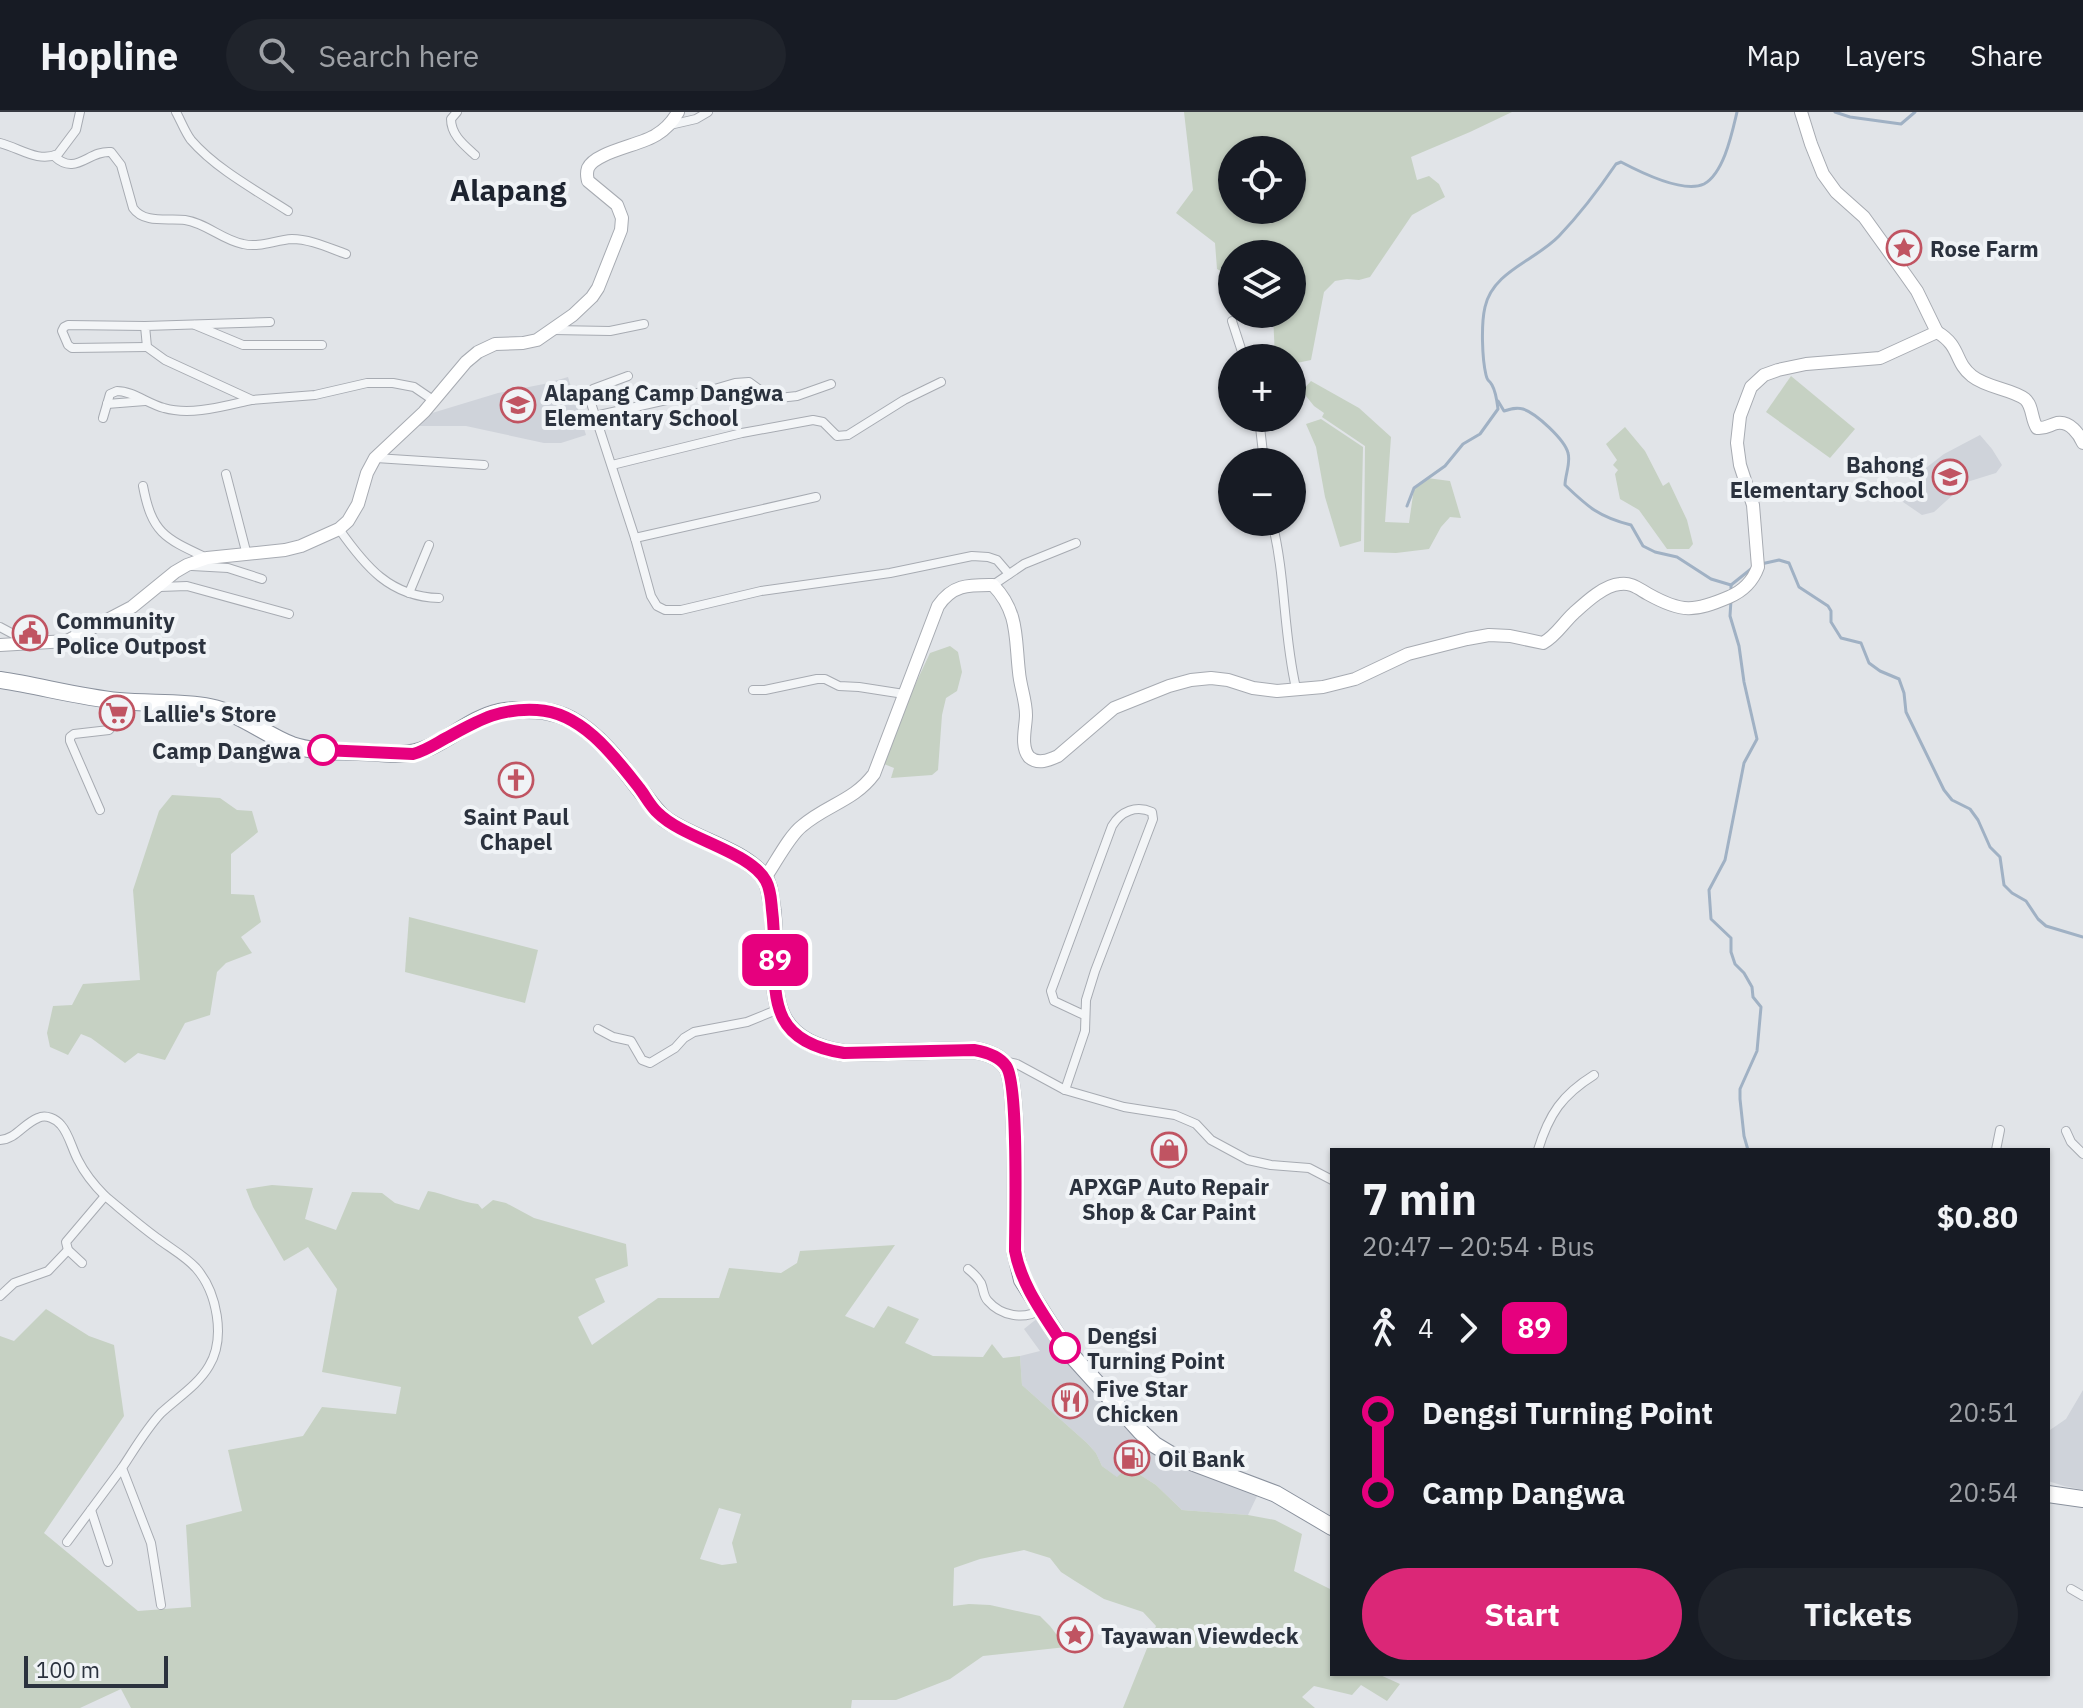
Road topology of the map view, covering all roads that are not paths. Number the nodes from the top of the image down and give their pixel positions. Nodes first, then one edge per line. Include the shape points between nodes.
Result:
1 (80, 112) edge
2 (176, 112) edge
3 (457, 112) edge
4 (678, 112) edge
5 (708, 112) edge
6 (1802, 118) edge
7 (670, 125) junction
8 (0, 143) edge
9 (475, 155) dead end
10 (54, 156) junction
11 (288, 211) dead end
12 (346, 254) dead end
13 (270, 322) dead end
14 (194, 324) junction
15 (644, 324) dead end
16 (145, 326) junction
17 (552, 330) junction
18 (1937, 332) junction
19 (322, 345) dead end
20 (147, 347) junction
21 (628, 376) dead end
22 (941, 382) dead end
23 (831, 384) dead end
24 (252, 400) junction
25 (433, 400) junction
26 (595, 416) junction
27 (103, 418) dead end
28 (2083, 443) edge
29 (375, 458) junction
30 (484, 465) dead end
31 (612, 465) junction
32 (226, 474) dead end
33 (143, 486) dead end
34 (816, 497) dead end
35 (339, 529) junction
36 (1275, 536) edge
37 (635, 538) junction
38 (1076, 543) dead end
39 (429, 545) dead end
40 (247, 555) junction
41 (207, 558) junction
42 (187, 565) junction
43 (1009, 574) junction
44 (262, 579) dead end
45 (993, 585) junction
46 (155, 588) junction
47 (409, 593) junction
48 (439, 598) dead end
49 (289, 614) dead end
50 (0, 627) edge
51 (31, 644) junction
52 (0, 645) edge
53 (0, 680) edge
54 (1296, 688) junction
55 (753, 690) dead end
56 (904, 694) junction
57 (117, 701) junction
58 (100, 810) dead end
59 (765, 878) junction
60 (779, 1009) junction
61 (1084, 1015) junction
62 (598, 1029) dead end
63 (999, 1059) junction
64 (1594, 1075) dead end
65 (1065, 1090) junction
66 (2000, 1130) dead end
67 (2066, 1131) dead end
68 (0, 1140) edge
69 (1539, 1148) edge
70 (1996, 1148) edge
71 (2083, 1154) edge
72 (1330, 1179) edge
73 (105, 1196) junction
74 (68, 1250) junction
75 (82, 1263) dead end
76 (968, 1269) dead end
77 (0, 1296) edge
78 (1041, 1309) junction
79 (122, 1468) junction
80 (2050, 1494) edge
81 (2083, 1499) edge
82 (91, 1510) junction
83 (1330, 1526) edge
84 (67, 1542) dead end
85 (108, 1562) dead end
86 (2071, 1589) dead end
87 (2083, 1596) edge
88 (161, 1605) dead end

1 - 10 street via 72,137
2 - 11 street via 197,145
3 - 9 street via 451,128
4 - 7 street
5 - 7 street
6 - 18 street via 1830,185 1864,217 1921,299
7 - 17 street via 589,167 591,185 619,209 621,230 592,297
8 - 10 street via 39,157
10 - 12 street via 72,165 101,152 114,154 133,208 144,217 195,223 241,244 296,239
13 - 14 street
14 - 16 street
14 - 19 street via 243,345
15 - 17 street via 620,331
16 - 20 street
16 - 20 street via 68,325 62,331 72,348
17 - 25 street via 530,342 495,344 478,352
18 - 28 street via 1951,342 1971,376 2025,399 2037,428 2065,424
18 - 54 street via 1880,358 1778,370 1751,387 1737,443 1753,505 1757,562 1755,574 1739,592 1689,609 1632,584 1620,584 1574,613 1543,643 1489,635 1408,654 1339,685
20 - 24 street
21 - 26 street via 590,391
22 - 31 street via 848,435 837,436 817,419
23 - 26 street via 779,398 749,382 735,383
24 - 25 street via 393,383 414,387
24 - 27 street via 182,411 146,401 107,404
25 - 29 street
26 - 31 street
29 - 30 street
29 - 35 street via 358,504
31 - 37 street
32 - 40 street
33 - 41 street via 158,529
34 - 37 street
35 - 40 street via 301,546
35 - 47 street via 366,566
36 - 54 street
37 - 43 street via 651,596 665,610 972,556 997,560
38 - 43 street
39 - 47 street
40 - 41 street
41 - 42 street
42 - 44 street via 228,568
42 - 46 street
43 - 45 street
45 - 54 street via 1016,627 1025,747 1036,761 1058,756 1114,708 1169,686 1211,678 1277,691
45 - 56 street via 957,588 944,596
46 - 49 street via 187,586
46 - 51 street via 85,633 67,641
47 - 48 street
50 - 51 street
51 - 52 street
53 - 57 highway
55 - 56 street via 825,679 839,686
56 - 59 street via 874,774 856,794 799,828
57 - 58 street via 116,721 109,730 70,737
57 - 59 highway via 209,707 301,748 397,754 423,751 499,712 553,712 589,733 611,754 657,813
59 - 60 highway via 774,920
60 - 62 street via 747,1022 694,1032 647,1063 631,1041
60 - 63 highway via 792,1032 825,1050 974,1050
61 - 61 street via 1095,971 1153,819 1149,809 1130,810 1112,826 1051,991 1054,1001
61 - 65 street via 1085,1031
63 - 65 street
63 - 78 highway via 1008,1068 1014,1102 1015,1251 1022,1280
64 - 69 street via 1562,1099
65 - 72 street via 1175,1115 1248,1160 1309,1168
66 - 70 street
67 - 71 street
68 - 73 street via 12,1138 38,1118 54,1119
73 - 74 street via 68,1238
73 - 79 street via 196,1268 218,1324 209,1366 158,1416
74 - 75 street
74 - 77 street via 48,1271 14,1283
76 - 78 street via 999,1311 1024,1316
78 - 83 highway via 1065,1348 1155,1445 1276,1494
79 - 82 street
79 - 88 street via 151,1543
80 - 81 highway
82 - 84 street
82 - 85 street
86 - 87 street

